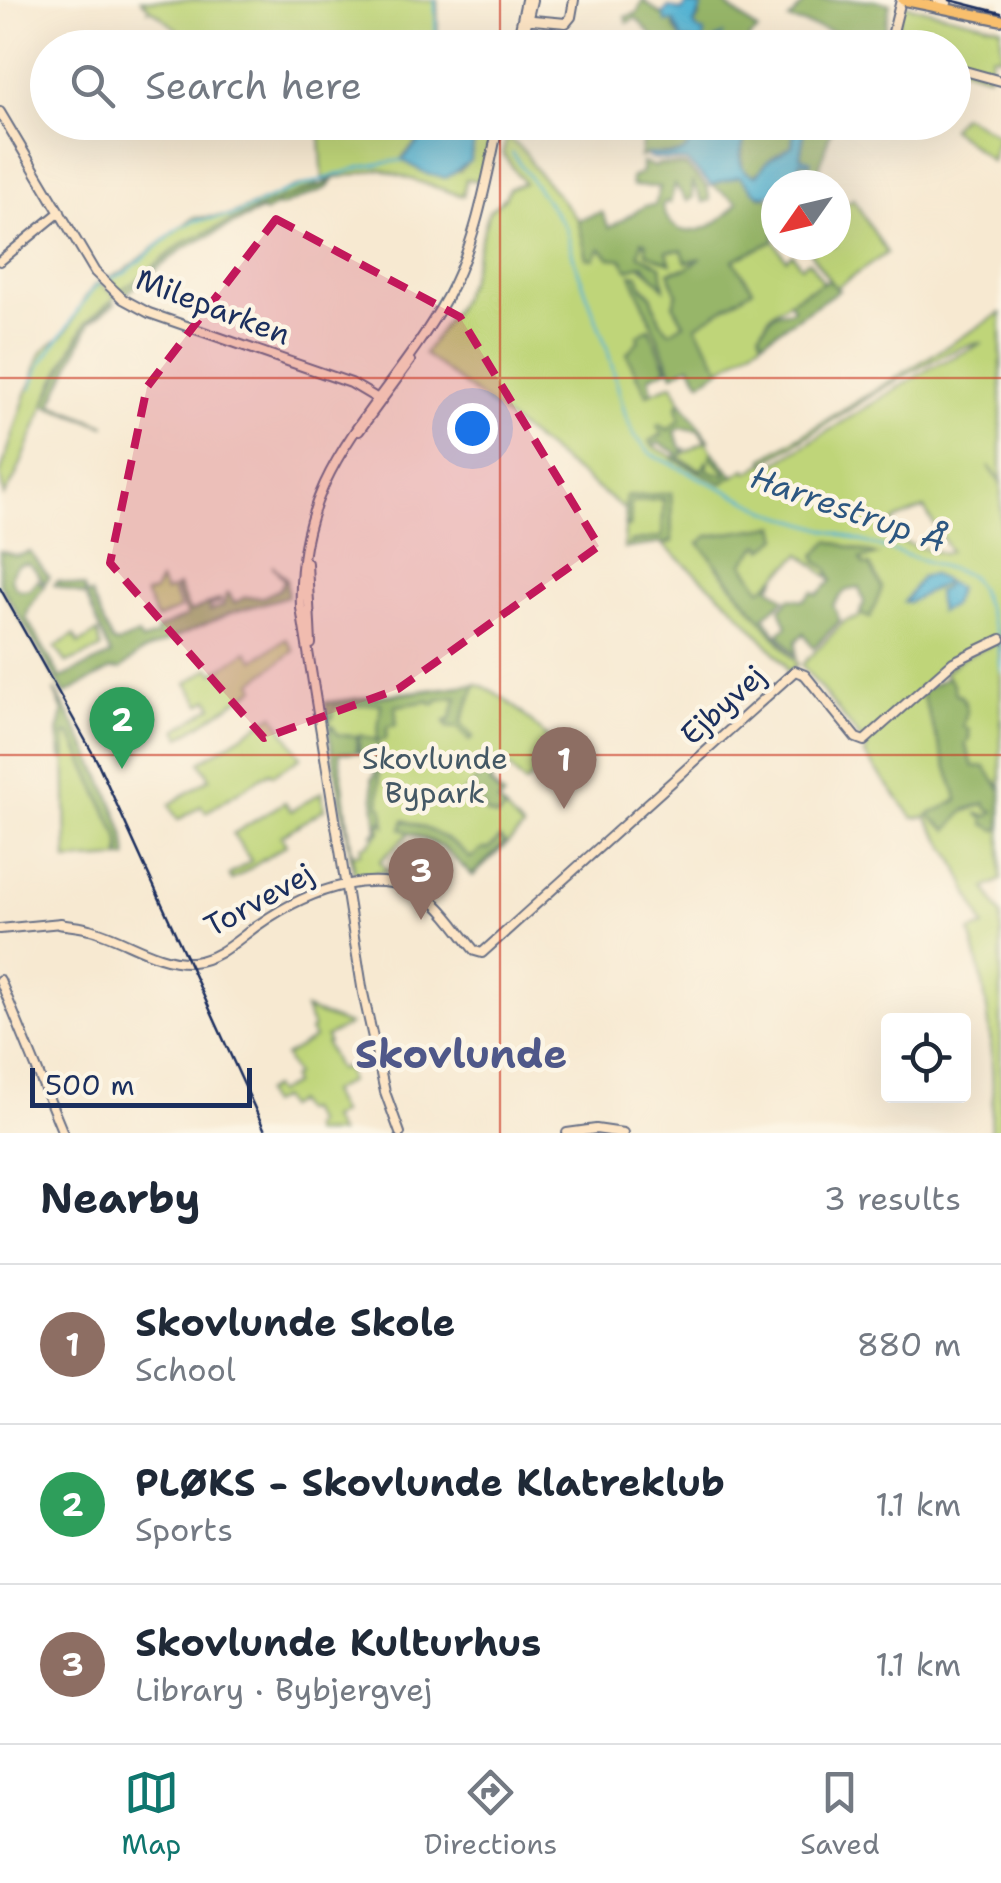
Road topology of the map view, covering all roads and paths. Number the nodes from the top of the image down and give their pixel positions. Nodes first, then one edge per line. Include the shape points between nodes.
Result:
1 (529, 0) edge
2 (574, 0) edge
3 (900, 0) edge
4 (918, 0) edge
5 (939, 1) edge
6 (1001, 18) edge
7 (525, 19) junction
8 (522, 30) edge
9 (892, 30) edge
10 (971, 73) edge
11 (1001, 81) edge
12 (0, 112) edge
13 (498, 140) edge
14 (60, 212) junction
15 (0, 260) edge
16 (379, 399) junction
17 (997, 640) edge
18 (346, 886) junction
19 (0, 929) edge
20 (479, 953) joint
21 (0, 980) edge
22 (0, 989) edge
23 (62, 1133) edge
24 (398, 1133) edge
25 (566, 1133) edge
26 (623, 1133) edge

1 - 7 street
2 - 7 street via 566,23
3 - 6 main road
3 - 9 street
4 - 5 street
5 - 6 main road
7 - 8 street
10 - 11 street
12 - 14 street, Mileparken
13 - 16 street via 466,269 443,313
14 - 15 street
14 - 16 street, Mileparken via 95,272 130,304 352,383
16 - 18 street via 330,476 308,553 312,659
17 - 20 street, Ejbyvej via 953,662 864,741 795,672
18 - 19 street, Torvevej via 298,901 217,954 190,962 89,929
18 - 20 street, Torvevej via 385,882 419,893
18 - 24 street via 376,1073
21 - 23 street
22 - 23 street
25 - 26 street

